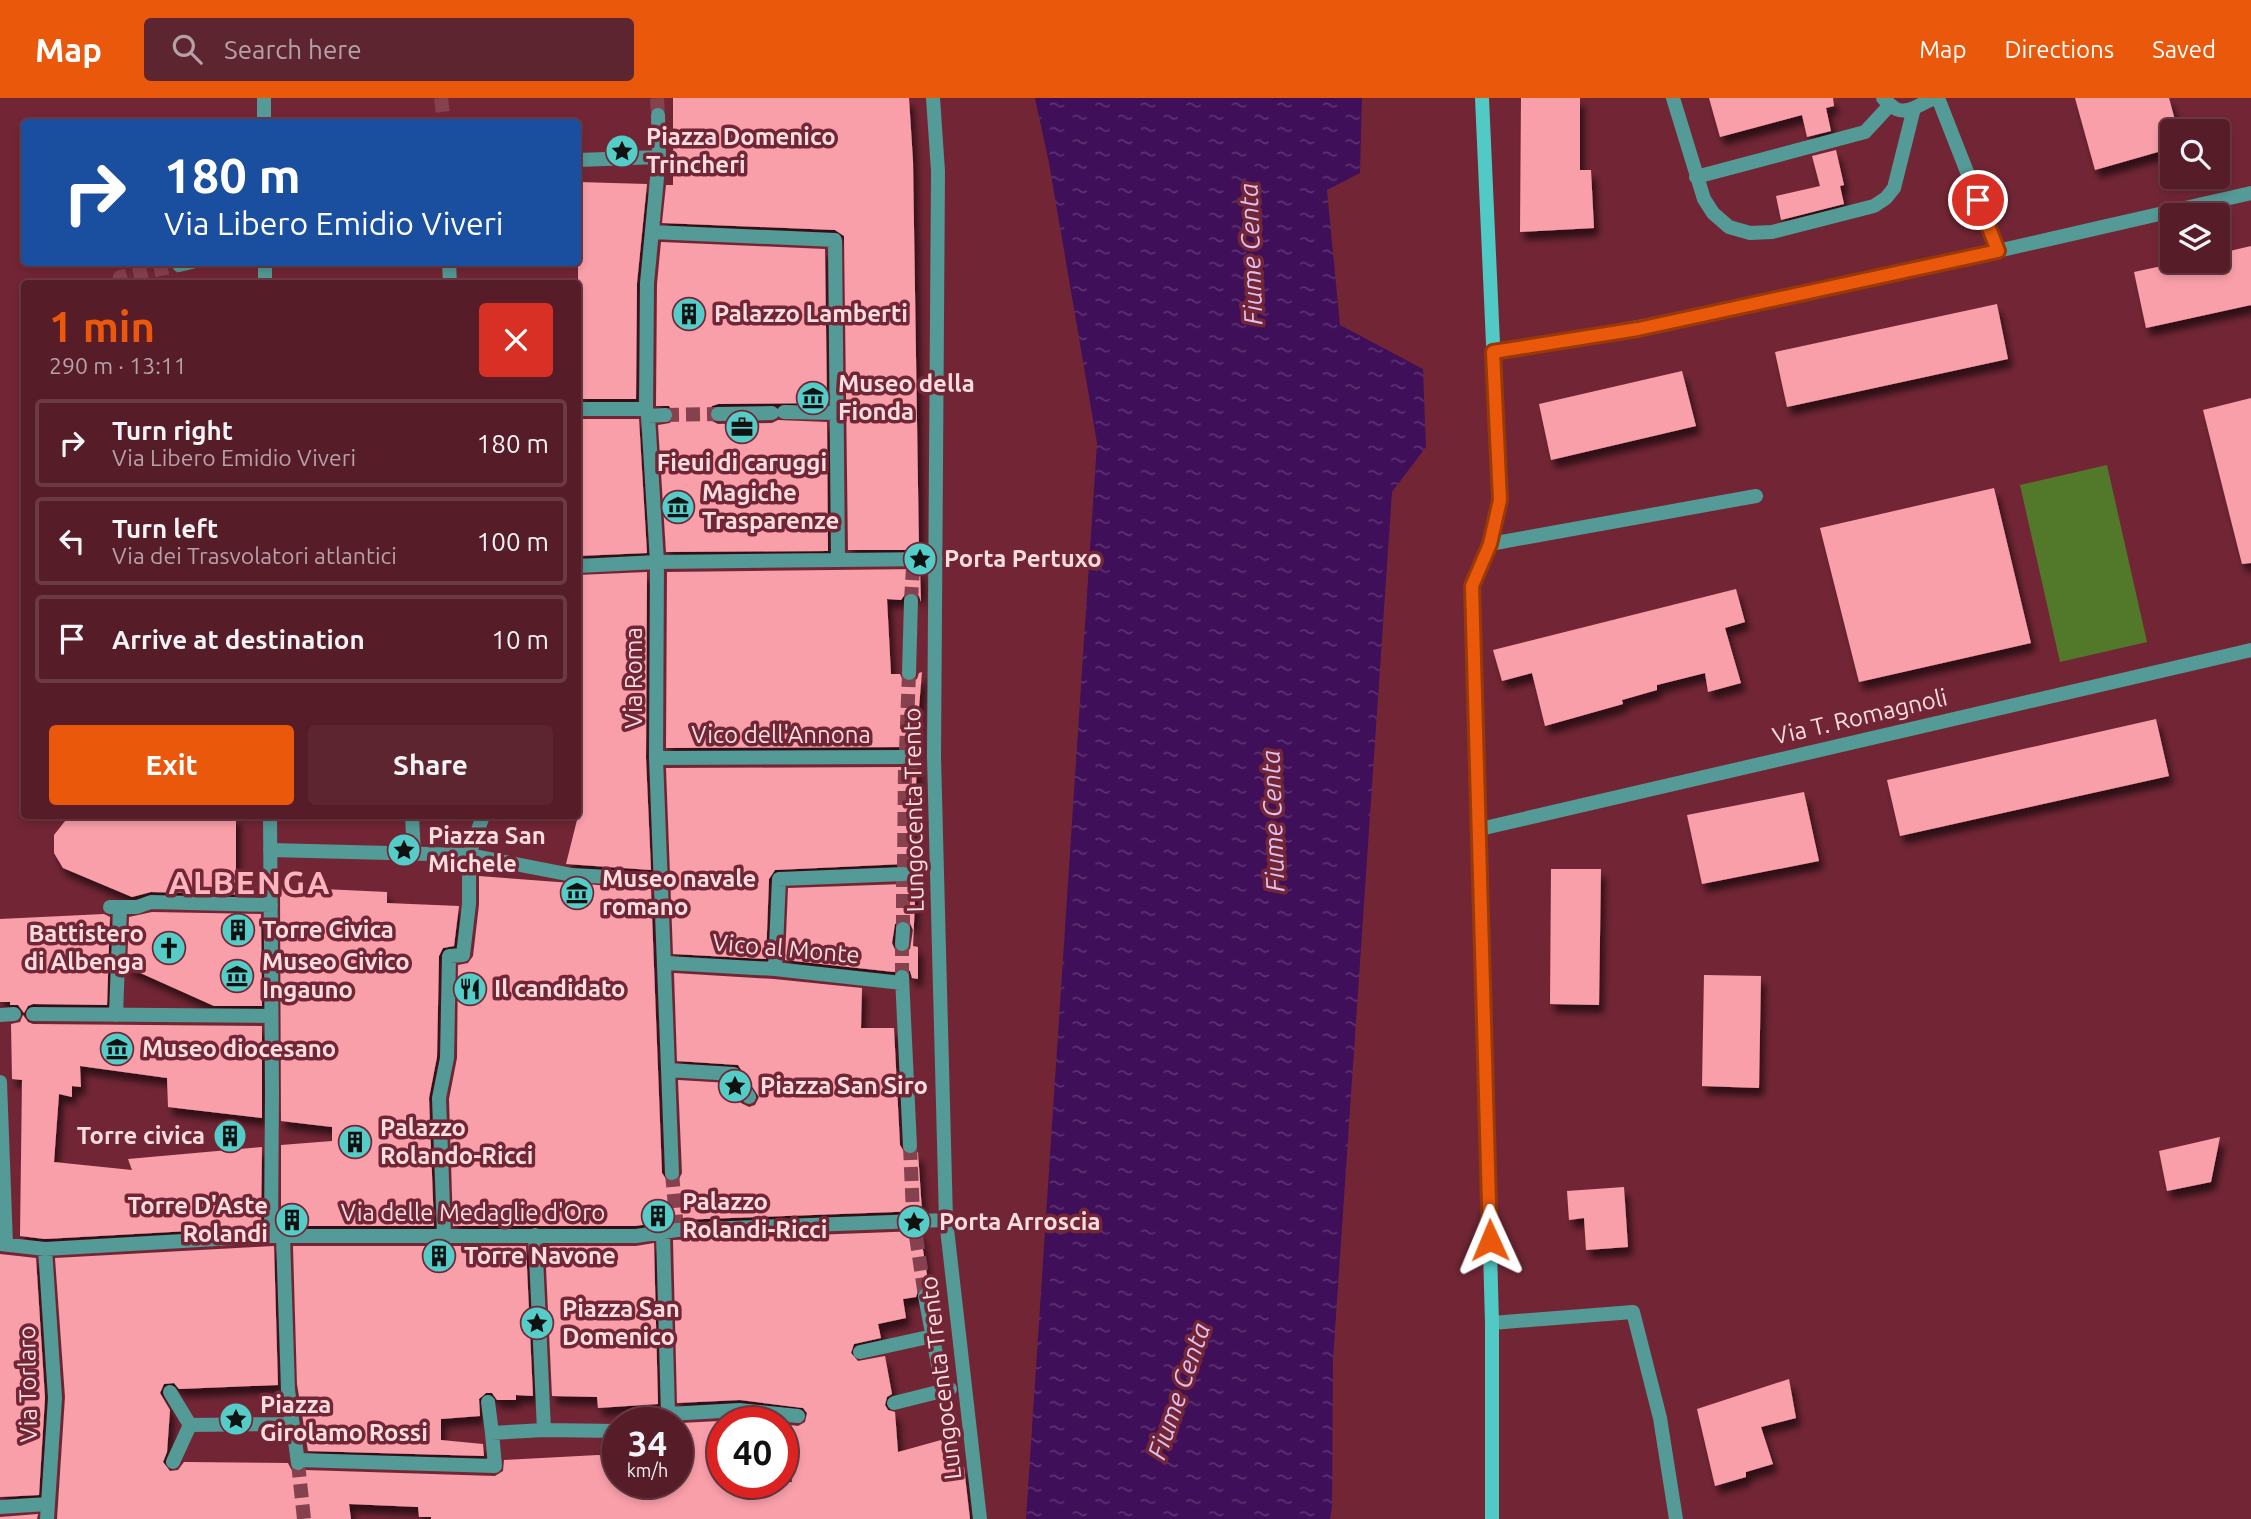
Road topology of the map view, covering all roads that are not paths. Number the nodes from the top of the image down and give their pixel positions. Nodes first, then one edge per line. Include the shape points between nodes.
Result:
1 (264, 98) edge
2 (933, 98) edge
3 (1482, 98) edge
4 (1673, 98) edge
5 (1936, 98) edge
6 (1886, 102) edge
7 (1914, 108) junction
8 (658, 115) tunnel mouth
9 (264, 119) edge
10 (659, 157) junction
11 (581, 160) edge
12 (1696, 177) junction
13 (2251, 193) edge
14 (652, 232) junction
15 (1998, 251) junction
16 (1493, 352) junction
17 (581, 409) edge
18 (647, 412) junction
19 (837, 413) junction
20 (718, 414) tunnel mouth
21 (665, 415) tunnel mouth
22 (1756, 496) dead end
23 (1490, 544) junction
24 (936, 558) junction
25 (838, 560) junction
26 (657, 562) junction
27 (581, 566) edge
28 (911, 601) tunnel mouth
29 (2251, 650) edge
30 (909, 673) tunnel mouth
31 (656, 758) junction
32 (906, 758) dead end
33 (270, 819) edge
34 (412, 819) edge
35 (482, 819) edge
36 (1480, 829) junction
37 (270, 850) junction
38 (414, 853) junction
39 (469, 855) junction
40 (904, 874) dead end
41 (662, 880) junction
42 (271, 905) junction
43 (903, 929) tunnel mouth
44 (902, 944) tunnel mouth
45 (666, 963) junction
46 (775, 969) junction
47 (33, 1014) dead end
48 (116, 1014) junction
49 (271, 1016) junction
50 (668, 1070) junction
51 (0, 1082) edge
52 (749, 1097) dead end
53 (910, 1146) tunnel mouth
54 (672, 1173) tunnel mouth
55 (946, 1220) junction
56 (663, 1233) junction
57 (444, 1235) junction
58 (535, 1235) junction
59 (277, 1236) junction
60 (3, 1244) edge
61 (45, 1249) junction
62 (925, 1296) tunnel mouth
63 (1492, 1323) junction
64 (933, 1336) junction
65 (860, 1352) dead end
66 (170, 1392) dead end
67 (488, 1402) dead end
68 (894, 1403) dead end
69 (663, 1407) edge
70 (292, 1424) junction
71 (190, 1425) junction
72 (544, 1430) junction
73 (602, 1431) edge
74 (492, 1433) junction
75 (173, 1462) dead end
76 (0, 1507) edge
77 (48, 1511) edge
78 (980, 1519) edge
79 (1492, 1519) edge
80 (1676, 1519) edge

1 - 9 street
2 - 24 street, Lungocenta Trento via 938,171
3 - 16 street
4 - 12 street
5 - 7 street
5 - 15 street
6 - 7 street via 1897,111
6 - 12 street via 1865,132
7 - 12 street via 1894,188 1874,206 1772,232 1750,233 1720,221 1704,200
8 - 10 street
10 - 11 street
10 - 14 street, Via Roma
13 - 15 street
14 - 18 street, Via Roma via 647,283
14 - 19 street via 835,240
15 - 16 street via 1638,329
16 - 23 street via 1500,500
17 - 18 street
18 - 21 street
18 - 26 street, Via Roma
19 - 20 street
19 - 25 street
22 - 23 street
23 - 36 street via 1472,586
24 - 25 street via 913,563
24 - 55 street, Lungocenta Trento via 934,757
25 - 26 street
26 - 27 street
26 - 31 street, Via Roma
28 - 30 street
29 - 36 street, Via T. Romagnoli
31 - 32 street, Vico dell'Annona
31 - 41 street, Via Roma
33 - 37 street
34 - 38 street
35 - 39 street
36 - 63 street
37 - 38 street
37 - 42 street
38 - 39 street
39 - 41 street via 572,875
39 - 57 street via 464,955 446,954 447,1058 439,1098
40 - 46 street via 779,879
41 - 45 street, Via Roma
42 - 48 street via 151,902 115,908
42 - 49 street
43 - 44 street
45 - 46 street, Vico al Monte
45 - 50 street, Via Roma
46 - 53 street, Vico al Monte via 902,980
47 - 48 street
48 - 49 street
49 - 59 street
50 - 52 street via 734,1074
50 - 54 street, Via Roma
51 - 60 street
55 - 56 street, Via delle Medaglie d'Oro
55 - 78 street, Lungocenta Trento
56 - 58 street, Via delle Medaglie d'Oro
56 - 69 street
57 - 58 street, Via delle Medaglie d'Oro
57 - 59 street, Via delle Medaglie d'Oro
58 - 72 street
59 - 61 street, Via delle Medaglie d'Oro
59 - 70 street
60 - 61 street, Via delle Medaglie d'Oro
61 - 77 street, Via Torlaro via 55,1398
62 - 64 street
63 - 79 street
63 - 80 street via 1633,1312 1660,1418
64 - 65 street
64 - 68 street via 947,1390
66 - 71 street
67 - 74 street
70 - 71 street
70 - 74 street via 298,1462 495,1466
71 - 75 street
72 - 73 street
72 - 74 street
76 - 77 street

